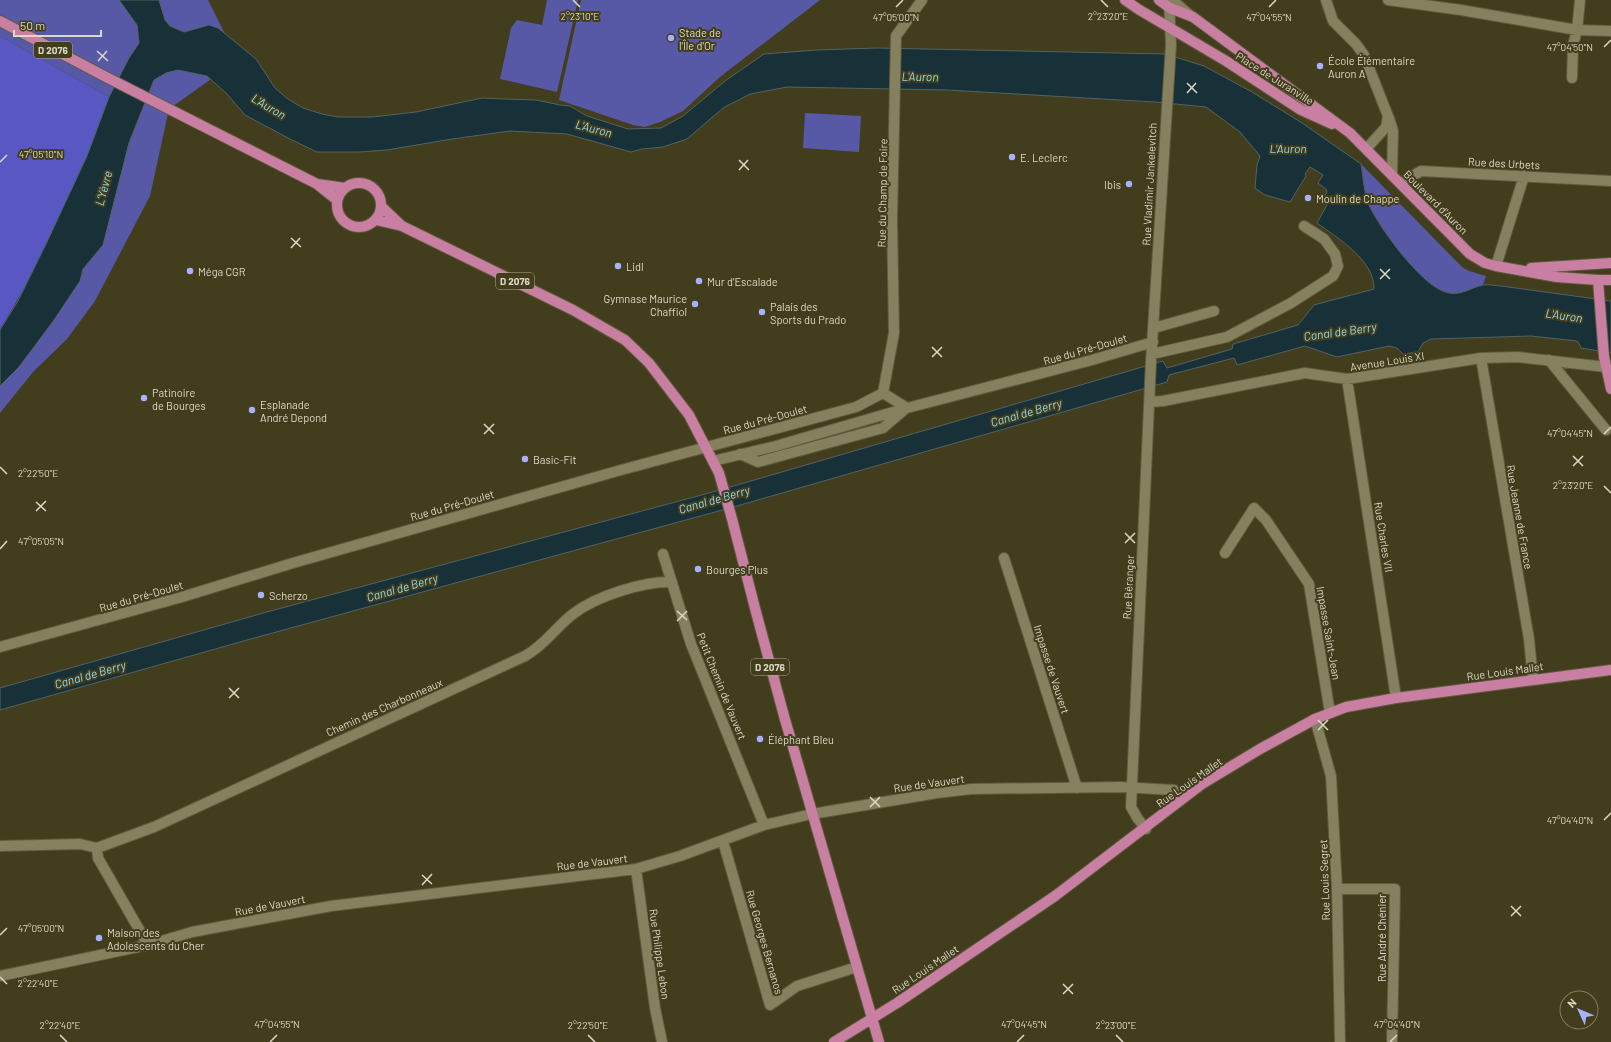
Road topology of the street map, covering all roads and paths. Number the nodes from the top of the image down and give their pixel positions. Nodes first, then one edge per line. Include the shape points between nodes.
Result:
1 (922, 0) edge
2 (927, 0) edge
3 (1125, 0) edge
4 (1159, 0) edge
5 (1326, 0) edge
6 (1388, 0) edge
7 (1580, 0) edge
8 (1170, 3) edge
9 (0, 22) edge
10 (1170, 28) junction
11 (1577, 30) junction
12 (1611, 31) edge
13 (898, 37) junction
14 (1572, 78) dead end
15 (897, 97) junction
16 (1388, 116) junction
17 (899, 126) dead end
18 (1350, 133) junction
19 (1366, 148) junction
20 (1524, 176) junction
21 (1396, 179) junction
22 (1611, 181) edge
23 (317, 184) junction
24 (345, 188) junction
25 (337, 200) junction
26 (382, 208) junction
27 (376, 220) junction
28 (402, 226) junction
29 (1304, 226) dead end
30 (1611, 263) edge
31 (1496, 266) junction
32 (1517, 269) junction
33 (1611, 274) edge
34 (1598, 280) junction
35 (1611, 280) edge
36 (1214, 311) dead end
37 (1154, 328) junction
38 (1153, 342) junction
39 (1152, 357) junction
40 (1482, 358) junction
41 (1549, 360) junction
42 (1605, 362) junction
43 (1347, 379) junction
44 (1611, 389) edge
45 (884, 393) junction
46 (1150, 402) junction
47 (907, 408) junction
48 (1606, 430) dead end
49 (706, 448) junction
50 (713, 461) junction
51 (1225, 553) dead end
52 (663, 554) dead end
53 (1004, 558) dead end
54 (672, 582) junction
55 (0, 647) edge
56 (1611, 670) edge
57 (1533, 680) junction
58 (1396, 698) junction
59 (1330, 713) junction
60 (1315, 719) junction
61 (1077, 788) junction
62 (1132, 788) junction
63 (1180, 799) junction
64 (812, 814) junction
65 (764, 825) junction
66 (1146, 829) junction
67 (723, 840) junction
68 (0, 846) edge
69 (97, 848) junction
70 (636, 869) junction
71 (1337, 889) junction
72 (148, 945) junction
73 (857, 967) junction
74 (0, 976) edge
75 (872, 1018) junction
76 (662, 1042) edge
77 (834, 1042) edge
78 (879, 1042) edge
79 (1340, 1042) edge
80 (1392, 1042) edge

1 - 13 street
2 - 13 street
3 - 10 main road, Place de Juranville
4 - 8 main road, Place de Juranville
5 - 16 street via 1333,21 1364,56
6 - 11 street
7 - 11 street
8 - 10 street, Rue Vladimir Jankelevitch
8 - 18 main road, Place de Juranville via 1193,17
9 - 23 main road, D 2076
10 - 18 main road, Place de Juranville via 1301,110
10 - 37 street, Rue Vladimir Jankelevitch
11 - 12 street
11 - 14 street via 1573,45
13 - 15 street, Rue du Champ de Foire
15 - 17 street, Rue du Champ de Foire
15 - 45 street, Rue du Champ de Foire via 892,219 894,333
16 - 19 street via 1386,127
16 - 21 street
18 - 19 main road, Boulevard d'Auron
19 - 21 main road, Boulevard d'Auron
20 - 21 street, Rue des Urbets via 1421,171
20 - 22 street, Rue des Urbets
20 - 31 street
21 - 31 main road, Boulevard d'Auron via 1470,254
23 - 24 main road, D 2076
23 - 25 main road, D 2076
24 - 25 main road
24 - 26 main road via 358,182 371,186 379,194
25 - 27 main road via 338,214 347,224 363,227
26 - 27 main road
26 - 28 main road, D 2076
27 - 28 main road, D 2076
28 - 49 main road, D 2076 via 573,310 625,340 649,363 672,391 689,415
29 - 39 street via 1324,239 1335,254 1338,266 1334,276 1291,303 1227,337
30 - 32 main road, Boulevard d'Auron
31 - 32 main road, Boulevard d'Auron
32 - 34 main road, Boulevard d'Auron via 1557,277
33 - 34 main road
34 - 35 main road, Boulevard d'Auron
34 - 42 main road
36 - 37 street
37 - 38 street, Rue Vladimir Jankelevitch
38 - 39 street, Rue Béranger
38 - 47 street, Rue du Pré-Doulet
39 - 46 street, Rue Béranger
40 - 41 street, Avenue Louis XI via 1518,357
40 - 43 street, Avenue Louis XI
40 - 57 street, Rue Jeanne de France via 1529,639
41 - 42 street, Avenue Louis XI
41 - 48 street
42 - 44 main road
43 - 46 street, Avenue Louis XI via 1304,374
43 - 58 street, Rue Charles VII
45 - 47 street
45 - 49 street, Rue du Pré-Doulet via 856,407
46 - 62 street, Rue Béranger
47 - 50 street, Rue du Pré-Doulet via 883,428 758,462 740,454
49 - 50 main road, D 2076
49 - 55 street, Rue du Pré-Doulet via 613,472
50 - 64 main road, D 2076 via 732,519
51 - 59 street, Impasse Saint-Jean via 1254,508 1266,520 1309,584
52 - 54 street, Petit Chemin de Vauvert
53 - 61 street, Impasse de Vauvert
54 - 65 street, Petit Chemin de Vauvert via 691,644
54 - 69 street, Chemin des Charbonneaux via 642,585 599,600 573,614 545,643 525,656 154,827
56 - 57 main road, Rue Louis Mallet
57 - 58 main road, Rue Louis Mallet
58 - 59 main road, Rue Louis Mallet via 1346,707
59 - 60 main road, Rue Louis Mallet
60 - 63 main road, Rue Louis Mallet via 1260,748
60 - 71 street, Rue Louis Segret via 1331,776
61 - 62 street, Rue de Vauvert
61 - 64 street, Rue de Vauvert via 971,789
62 - 63 street, Rue de Vauvert via 1174,790
62 - 66 street, Rue Béranger via 1131,807
63 - 66 main road, Rue Louis Mallet
64 - 65 street, Rue de Vauvert
64 - 73 main road, D 2076
65 - 67 street, Rue de Vauvert
66 - 75 main road, Rue Louis Mallet via 1055,896
67 - 70 street, Rue de Vauvert
67 - 73 street, Rue Georges Bernanos via 770,1004 797,986
68 - 69 street via 80,844
69 - 72 street via 98,858
70 - 72 street, Rue de Vauvert via 331,906 192,932
70 - 76 street, Rue Philippe Lebon
71 - 79 street, Rue Louis Segret
71 - 80 street, Rue André Chénier via 1395,889
72 - 74 street, Rue de Vauvert
73 - 75 main road, D 2076
75 - 77 main road, Rue Louis Mallet
75 - 78 main road, D 2076

